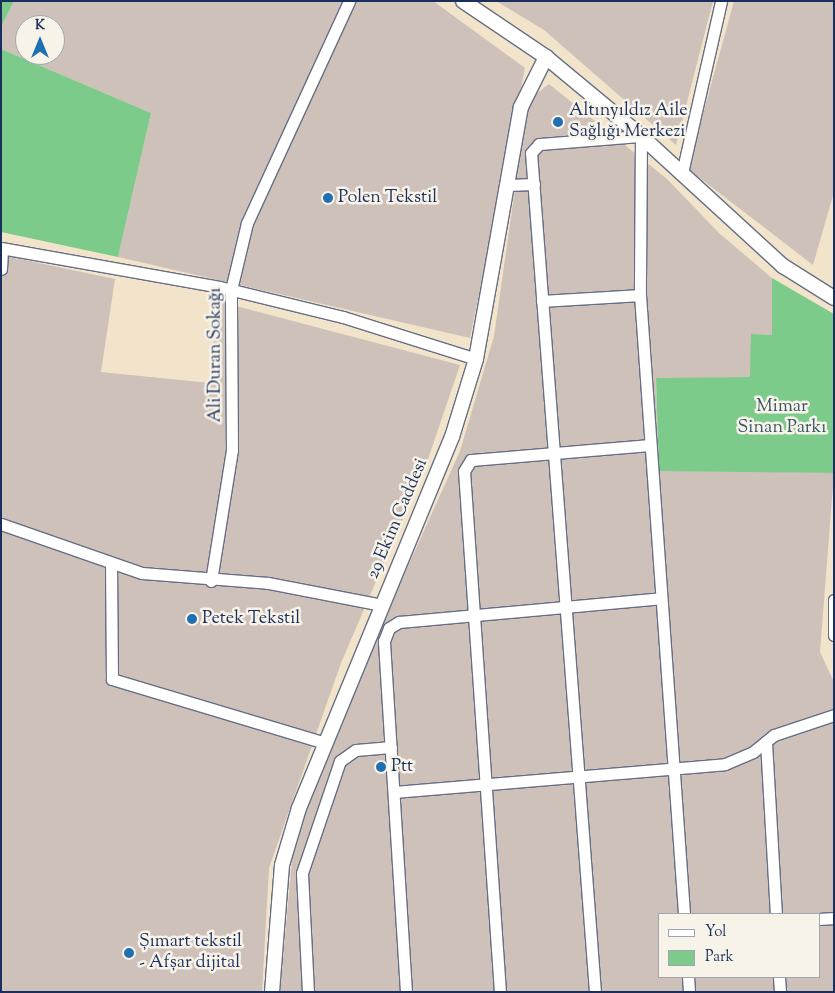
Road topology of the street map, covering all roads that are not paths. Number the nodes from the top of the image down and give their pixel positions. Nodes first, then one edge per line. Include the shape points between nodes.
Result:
1 (349, 1) edge
2 (463, 1) edge
3 (721, 1) edge
4 (546, 57) junction
5 (641, 136) junction
6 (682, 173) junction
7 (534, 184) junction
8 (507, 185) junction
9 (2, 248) edge
10 (1, 268) edge
11 (231, 290) junction
12 (640, 295) junction
13 (834, 298) edge
14 (542, 301) junction
15 (476, 359) junction
16 (650, 445) junction
17 (554, 453) junction
18 (1, 524) edge
19 (111, 564) junction
20 (211, 581) junction
21 (661, 598) junction
22 (834, 600) edge
23 (382, 605) junction
24 (568, 606) junction
25 (476, 615) junction
26 (834, 635) edge
27 (834, 715) edge
28 (325, 742) junction
29 (766, 742) junction
30 (391, 747) junction
31 (673, 768) junction
32 (581, 776) junction
33 (488, 784) junction
34 (394, 792) junction
35 (684, 913) edge
36 (776, 913) edge
37 (834, 918) edge
38 (820, 919) edge
39 (688, 978) edge
40 (780, 978) edge
41 (272, 992) edge
42 (308, 992) edge
43 (406, 992) edge
44 (500, 992) edge
45 (595, 992) edge
46 (689, 992) edge
47 (780, 992) edge

1 - 11 street, Ali Duran Sokağı via 263,182 247,223
2 - 4 street
3 - 6 street
4 - 5 street
4 - 8 street, 29 Ekim Caddesi via 521,107
5 - 6 street
5 - 7 street via 539,144 531,153
5 - 12 street
6 - 13 street via 783,266
7 - 8 street
7 - 14 street
8 - 15 street, 29 Ekim Caddesi
9 - 10 street
9 - 11 street
11 - 15 street via 343,317
11 - 20 street, Ali Duran Sokağı via 232,450
12 - 14 street
12 - 16 street
14 - 17 street
15 - 23 street, 29 Ekim Caddesi via 448,446
16 - 17 street
16 - 21 street
17 - 24 street
17 - 25 street via 471,460 464,471
18 - 19 street
19 - 20 street
19 - 28 street via 112,678
20 - 23 street via 268,583
21 - 24 street
21 - 31 street
22 - 26 street
23 - 28 street, 29 Ekim Caddesi
24 - 25 street
24 - 32 street
25 - 30 street via 399,622 389,628 384,641
25 - 33 street
27 - 29 street
28 - 41 street, 29 Ekim Caddesi via 282,865
29 - 31 street via 724,764
29 - 36 street
30 - 34 street
30 - 42 street via 356,750 340,761 302,872
31 - 32 street
31 - 35 street
32 - 33 street
32 - 45 street
33 - 34 street
33 - 44 street
34 - 43 street
37 - 38 street
39 - 46 street
40 - 47 street

